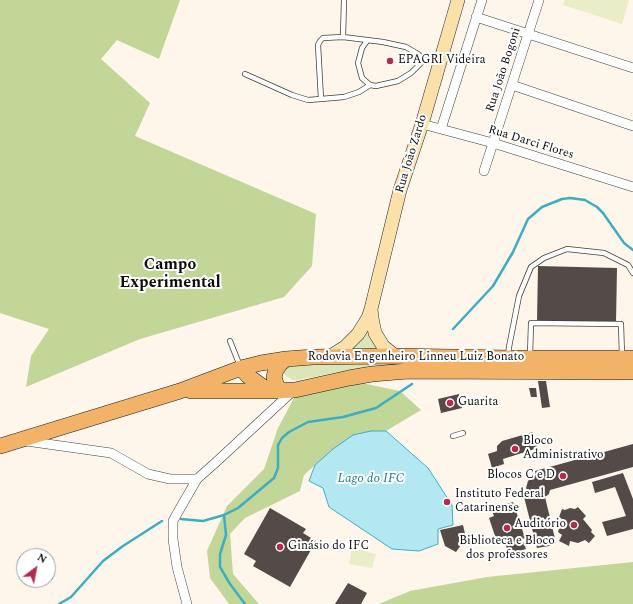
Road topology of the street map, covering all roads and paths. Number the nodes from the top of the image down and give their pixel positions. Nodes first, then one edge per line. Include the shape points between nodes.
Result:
1 (344, 0) edge
2 (458, 0) edge
3 (482, 0) edge
4 (539, 0) edge
5 (476, 17) junction
6 (529, 33) junction
7 (343, 37) junction
8 (367, 40) junction
9 (424, 60) junction
10 (439, 60) junction
11 (633, 68) edge
12 (244, 74) dead end
13 (370, 85) junction
14 (512, 85) junction
15 (321, 99) junction
16 (422, 124) junction
17 (633, 126) edge
18 (441, 129) junction
19 (493, 143) junction
20 (484, 171) dead end
21 (633, 187) edge
22 (633, 273) edge
23 (371, 310) junction
24 (230, 341) dead end
25 (395, 356) junction
26 (329, 357) junction
27 (508, 358) junction
28 (530, 358) junction
29 (628, 358) edge
30 (286, 359) junction
31 (241, 368) junction
32 (633, 372) edge
33 (295, 390) junction
34 (180, 391) junction
35 (274, 391) junction
36 (259, 422) junction
37 (463, 433) dead end
38 (453, 436) dead end
39 (20, 440) junction
40 (0, 446) edge
41 (197, 479) junction
42 (187, 604) edge

1 - 7 lane
2 - 10 main road, Rua João Zardo
3 - 5 street
4 - 6 street, Rua João Bogoni
5 - 6 street
5 - 18 street
6 - 11 street
6 - 14 street, Rua João Bogoni
7 - 8 lane
7 - 15 lane via 323,38 318,45
8 - 9 lane via 406,47
8 - 13 lane via 358,63 362,78
9 - 10 lane
9 - 13 lane via 398,81
10 - 16 main road, Rua João Zardo
12 - 15 lane via 292,95 308,100
13 - 15 lane via 344,97
14 - 17 street
14 - 19 street, Rua João Bogoni
16 - 18 street, Rua Darci Flores
16 - 23 main road, Rua João Zardo via 400,190
18 - 19 street, Rua Darci Flores
19 - 20 street, Rua João Bogoni
19 - 21 street, Rua Darci Flores
22 - 27 lane via 628,266 604,253 567,249 544,258 531,267 519,296
23 - 25 main road, Rua João Zardo via 375,333 383,346
23 - 26 main road, Rua João Zardo via 358,334 345,347
24 - 31 lane
25 - 26 main road, Rodovia Engenheiro Linneu Luiz Bonato
25 - 27 main road, Rodovia Engenheiro Linneu Luiz Bonato
26 - 30 main road, Rodovia Engenheiro Linneu Luiz Bonato
27 - 28 main road, Rodovia Engenheiro Linneu Luiz Bonato
28 - 29 main road, Rodovia Engenheiro Linneu Luiz Bonato
28 - 29 lane via 531,323 621,324
30 - 31 main road, Rodovia Engenheiro Linneu Luiz Bonato
30 - 35 main road via 276,370
31 - 34 main road, Rodovia Engenheiro Linneu Luiz Bonato
31 - 35 main road via 248,376
32 - 33 main road, Rodovia Engenheiro Linneu Luiz Bonato via 408,371 372,374
33 - 35 main road, Rodovia Engenheiro Linneu Luiz Bonato
33 - 36 street
34 - 35 main road, Rodovia Engenheiro Linneu Luiz Bonato
34 - 39 main road, Rodovia Engenheiro Linneu Luiz Bonato
35 - 36 street
36 - 41 street
37 - 38 lane
39 - 40 main road, Rodovia Engenheiro Linneu Luiz Bonato
39 - 41 street via 111,453 148,474 170,480
41 - 42 street via 173,521 177,567

